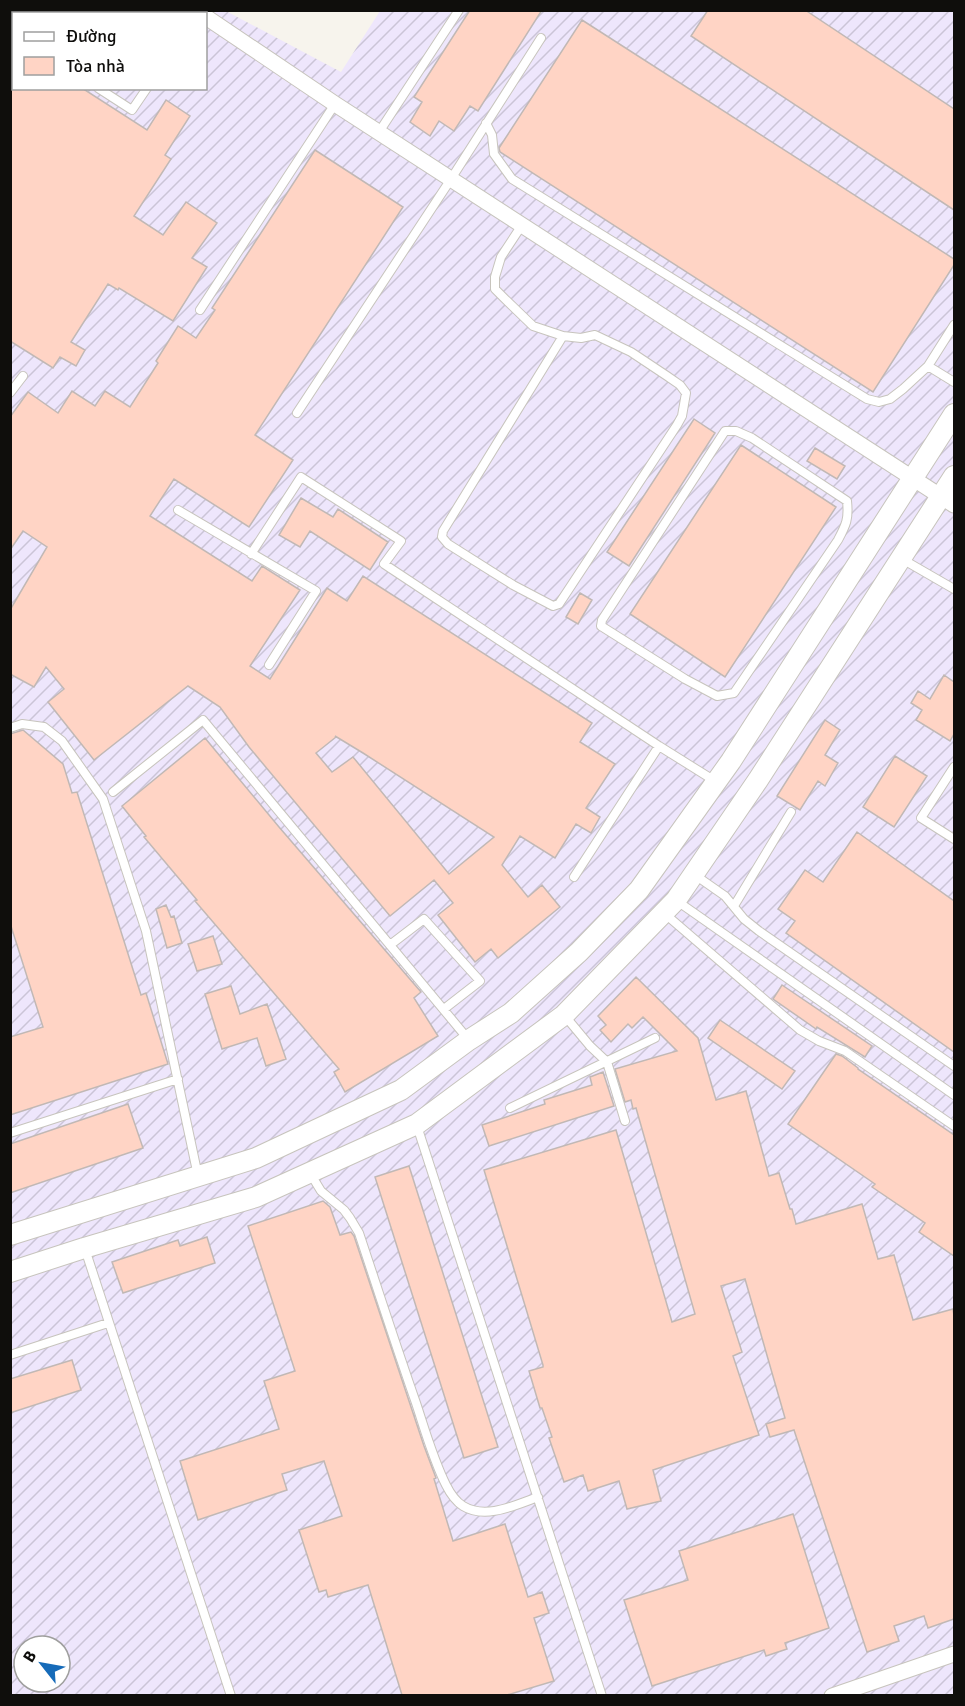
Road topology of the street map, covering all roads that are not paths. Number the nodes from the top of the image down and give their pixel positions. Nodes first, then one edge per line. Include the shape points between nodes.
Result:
1 (459, 10) edge
2 (207, 18) edge
3 (541, 38) dead end
4 (101, 90) edge
5 (146, 90) edge
6 (335, 104) junction
7 (486, 123) junction
8 (379, 132) junction
9 (451, 179) junction
10 (522, 225) junction
11 (200, 309) dead end
12 (954, 325) edge
13 (563, 336) junction
14 (928, 366) junction
15 (23, 376) dead end
16 (954, 382) edge
17 (10, 393) edge
18 (297, 413) dead end
19 (954, 414) edge
20 (954, 477) edge
21 (913, 479) junction
22 (948, 501) edge
23 (178, 510) dead end
24 (251, 554) junction
25 (902, 559) junction
26 (954, 589) edge
27 (269, 665) dead end
28 (717, 696) joint
29 (10, 728) edge
30 (660, 746) junction
31 (954, 767) edge
32 (716, 781) junction
33 (113, 792) dead end
34 (792, 812) dead end
35 (954, 839) edge
36 (693, 874) junction
37 (574, 877) dead end
38 (734, 906) junction
39 (670, 907) junction
40 (390, 945) junction
41 (444, 1009) junction
42 (564, 1015) junction
43 (655, 1038) dead end
44 (469, 1040) junction
45 (607, 1062) junction
46 (954, 1066) edge
47 (178, 1079) junction
48 (954, 1095) edge
49 (510, 1108) dead end
50 (625, 1121) dead end
51 (417, 1124) junction
52 (954, 1126) edge
53 (10, 1133) edge
54 (310, 1173) junction
55 (198, 1176) junction
56 (10, 1235) edge
57 (84, 1248) junction
58 (10, 1272) edge
59 (108, 1323) junction
60 (10, 1355) edge
61 (538, 1497) junction
62 (954, 1654) edge
63 (231, 1695) edge
64 (602, 1695) edge
65 (832, 1695) edge

1 - 8 lane
2 - 6 street
3 - 7 lane
4 - 5 lane via 132,110
6 - 8 street
6 - 11 lane
7 - 9 lane
7 - 14 lane via 494,154 512,179 867,399 890,399
8 - 9 street
9 - 10 street
9 - 18 lane
10 - 13 lane via 501,257 495,289 533,326
10 - 21 street
12 - 14 lane
13 - 13 lane via 442,537 506,581 553,606 559,604 682,417 686,393 651,364 595,335
14 - 16 lane
15 - 17 lane
19 - 21 street
20 - 22 street
21 - 22 street
21 - 32 street
22 - 25 street
23 - 24 lane
24 - 27 lane via 316,591
24 - 30 lane via 301,477 401,541 384,564
25 - 26 lane
25 - 36 street
28 - 28 lane via 601,626 725,431 736,431 847,501 848,513 838,540 734,693
29 - 47 lane via 22,724 44,727 62,741 103,799 146,931
30 - 32 lane
30 - 37 lane
31 - 35 lane via 921,818
32 - 44 street via 639,890 579,952 511,1013
33 - 40 lane via 203,720
34 - 38 lane
36 - 38 lane
36 - 39 street
38 - 46 lane via 759,931
39 - 42 street
39 - 48 lane
39 - 52 lane via 800,1030 845,1051
40 - 41 lane
40 - 41 lane via 424,919 480,981
41 - 44 lane
42 - 45 lane
42 - 51 street
43 - 45 lane
44 - 55 street via 401,1090 256,1158
45 - 49 lane
45 - 50 lane
47 - 53 lane
47 - 55 lane
51 - 54 street
51 - 61 lane
54 - 57 street via 256,1197
54 - 61 lane via 321,1191 351,1218 359,1233 432,1449 455,1500 479,1511 498,1511
55 - 56 street
57 - 58 street
57 - 59 lane
59 - 60 lane
59 - 63 lane
61 - 64 lane
62 - 65 street

